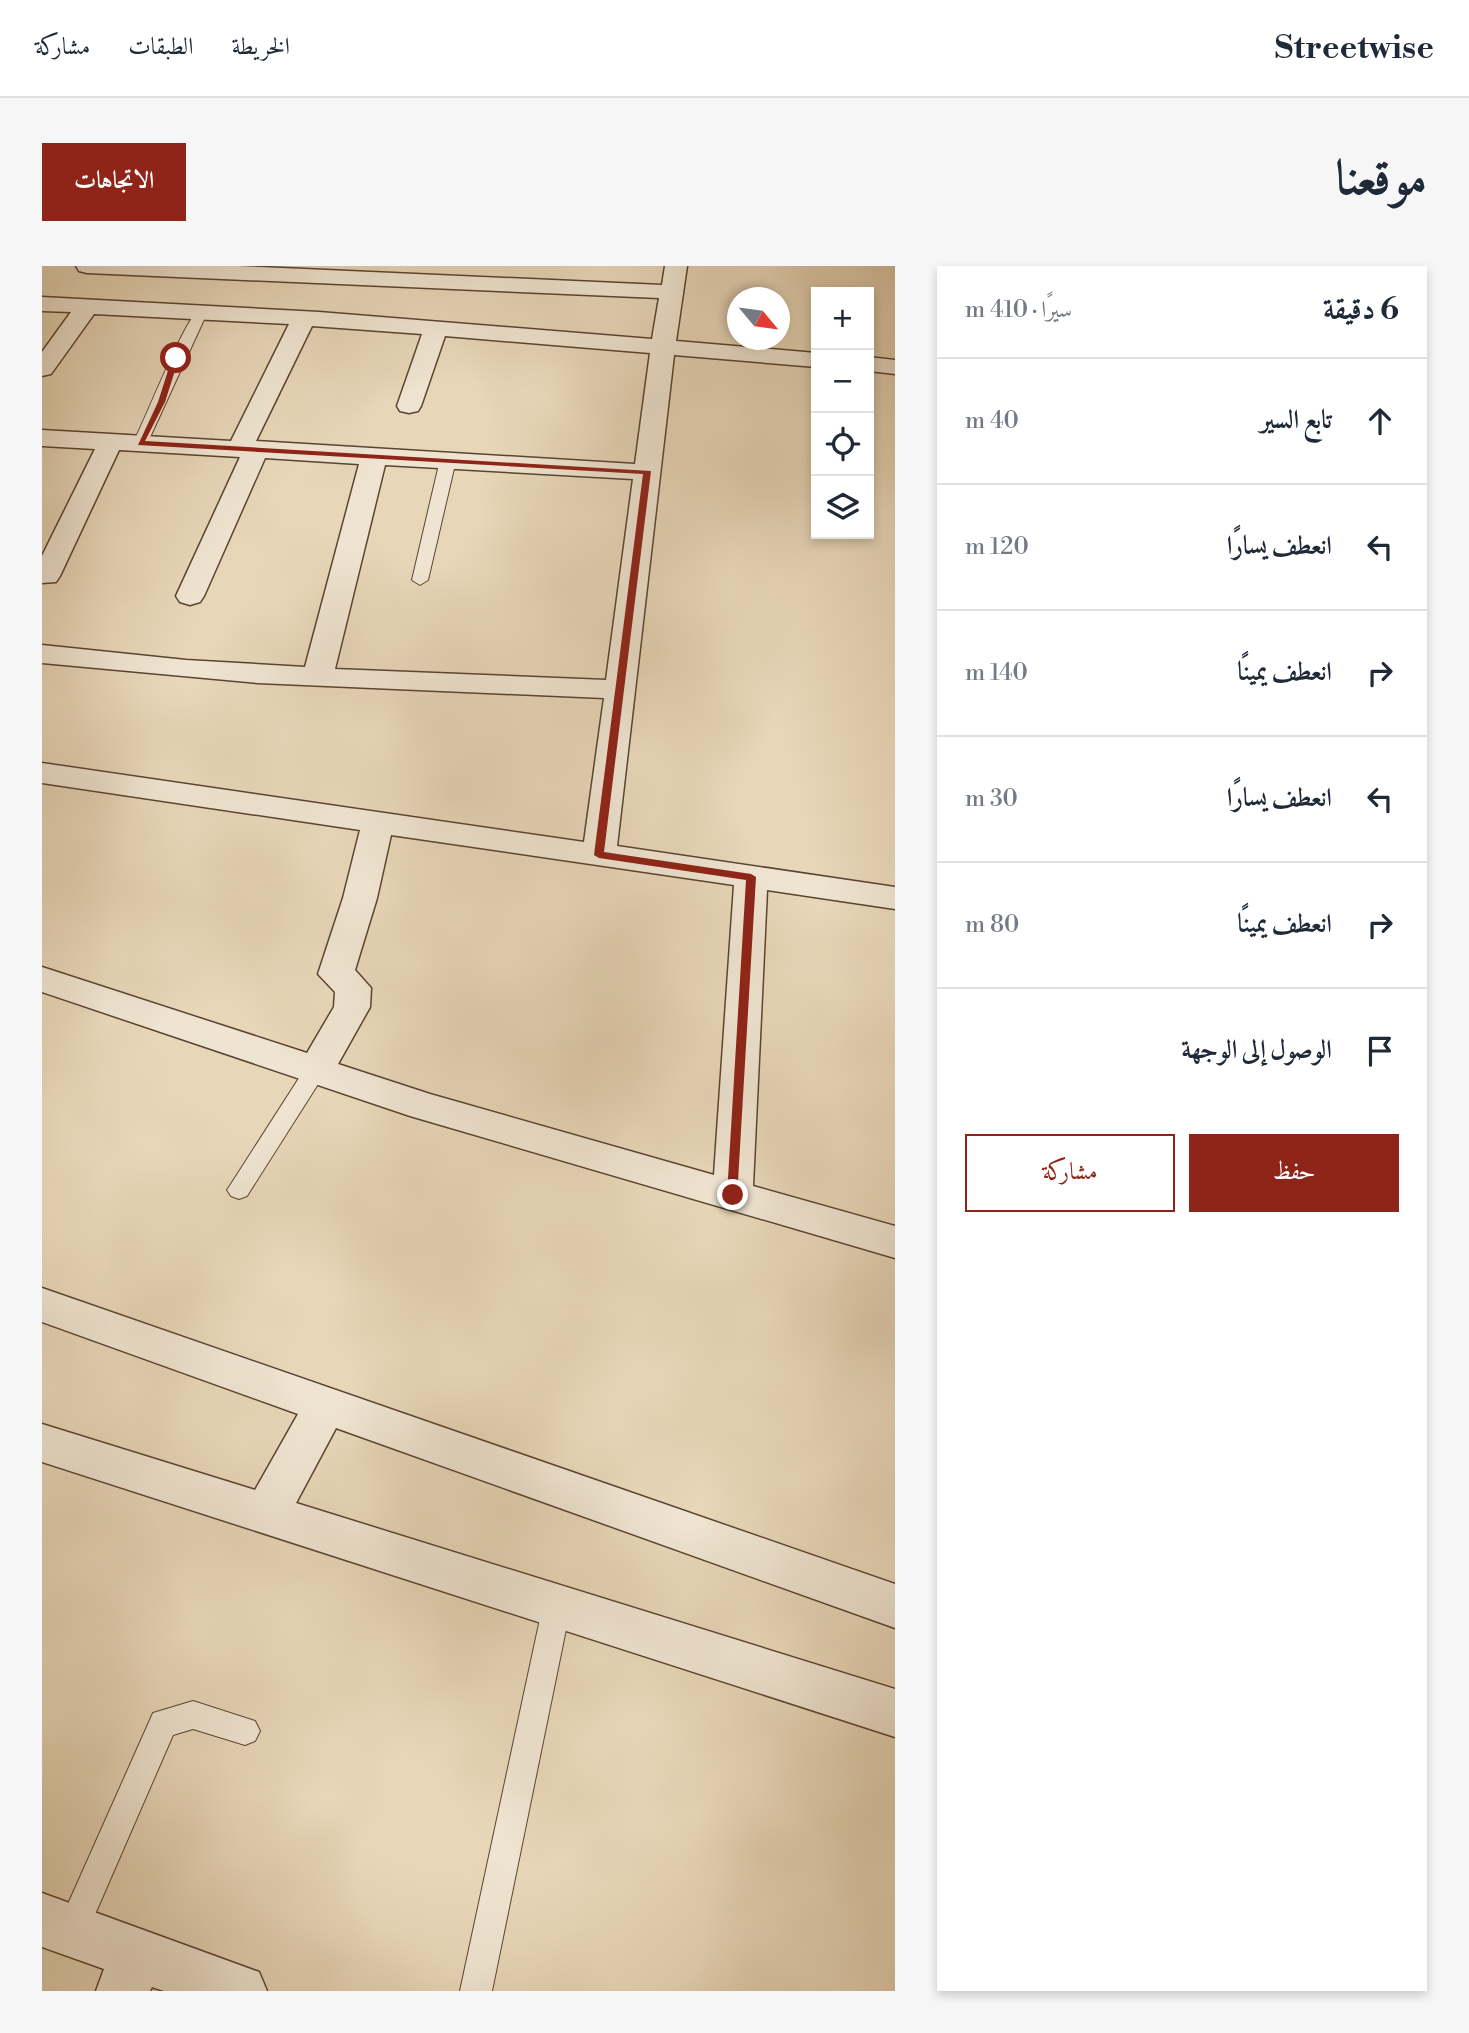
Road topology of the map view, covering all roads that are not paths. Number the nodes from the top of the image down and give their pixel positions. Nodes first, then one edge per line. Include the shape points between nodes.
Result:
1 (88, 266) edge
2 (244, 274) junction
3 (551, 277) edge
4 (674, 279) edge
5 (42, 304) edge
6 (87, 307) junction
7 (209, 313) junction
8 (304, 318) junction
9 (436, 328) junction
10 (663, 346) junction
11 (811, 360) edge
12 (874, 365) edge
13 (895, 367) edge
14 (42, 369) edge
15 (410, 406) dead end
16 (42, 438) edge
17 (111, 442) junction
18 (141, 443) junction
19 (248, 449) junction
20 (374, 456) junction
21 (448, 460) junction
22 (647, 471) junction
23 (46, 576) dead end
24 (420, 580) dead end
25 (190, 596) dead end
26 (42, 653) edge
27 (318, 676) junction
28 (619, 690) junction
29 (42, 773) edge
30 (377, 822) junction
31 (599, 855) junction
32 (751, 877) junction
33 (895, 898) edge
34 (42, 979) edge
35 (316, 1070) junction
36 (239, 1190) dead end
37 (733, 1195) junction
38 (895, 1242) edge
39 (42, 1305) edge
40 (326, 1405) junction
41 (42, 1443) edge
42 (267, 1513) junction
43 (557, 1605) junction
44 (895, 1606) edge
45 (895, 1713) edge
46 (245, 1731) dead end
47 (57, 1926) edge
48 (130, 1973) edge
49 (240, 1991) edge
50 (477, 1991) edge

1 - 2 street
2 - 3 street
2 - 7 street
3 - 4 street
4 - 10 street
5 - 6 street
6 - 7 street
6 - 14 street
7 - 8 street
7 - 18 lane via 176,358
8 - 9 street
8 - 19 street
9 - 10 street
9 - 15 street
10 - 11 street
10 - 22 street
12 - 13 street
16 - 17 street
17 - 18 street
17 - 23 street
18 - 19 street
19 - 20 street
19 - 25 street
20 - 21 street
20 - 27 street
21 - 22 street
21 - 24 lane
22 - 28 street
26 - 27 street via 119,663
27 - 28 street
28 - 31 street
29 - 30 street
30 - 31 street
30 - 35 street via 336,974 353,988 352,1007
31 - 32 street
32 - 33 street
32 - 37 street
34 - 35 street
35 - 36 lane
35 - 37 street via 423,1106
37 - 38 street
39 - 40 street
40 - 42 street
40 - 44 street
41 - 42 street
42 - 43 street
43 - 45 street
43 - 50 lane
46 - 47 lane via 193,1715 163,1723
47 - 48 street
48 - 49 street

